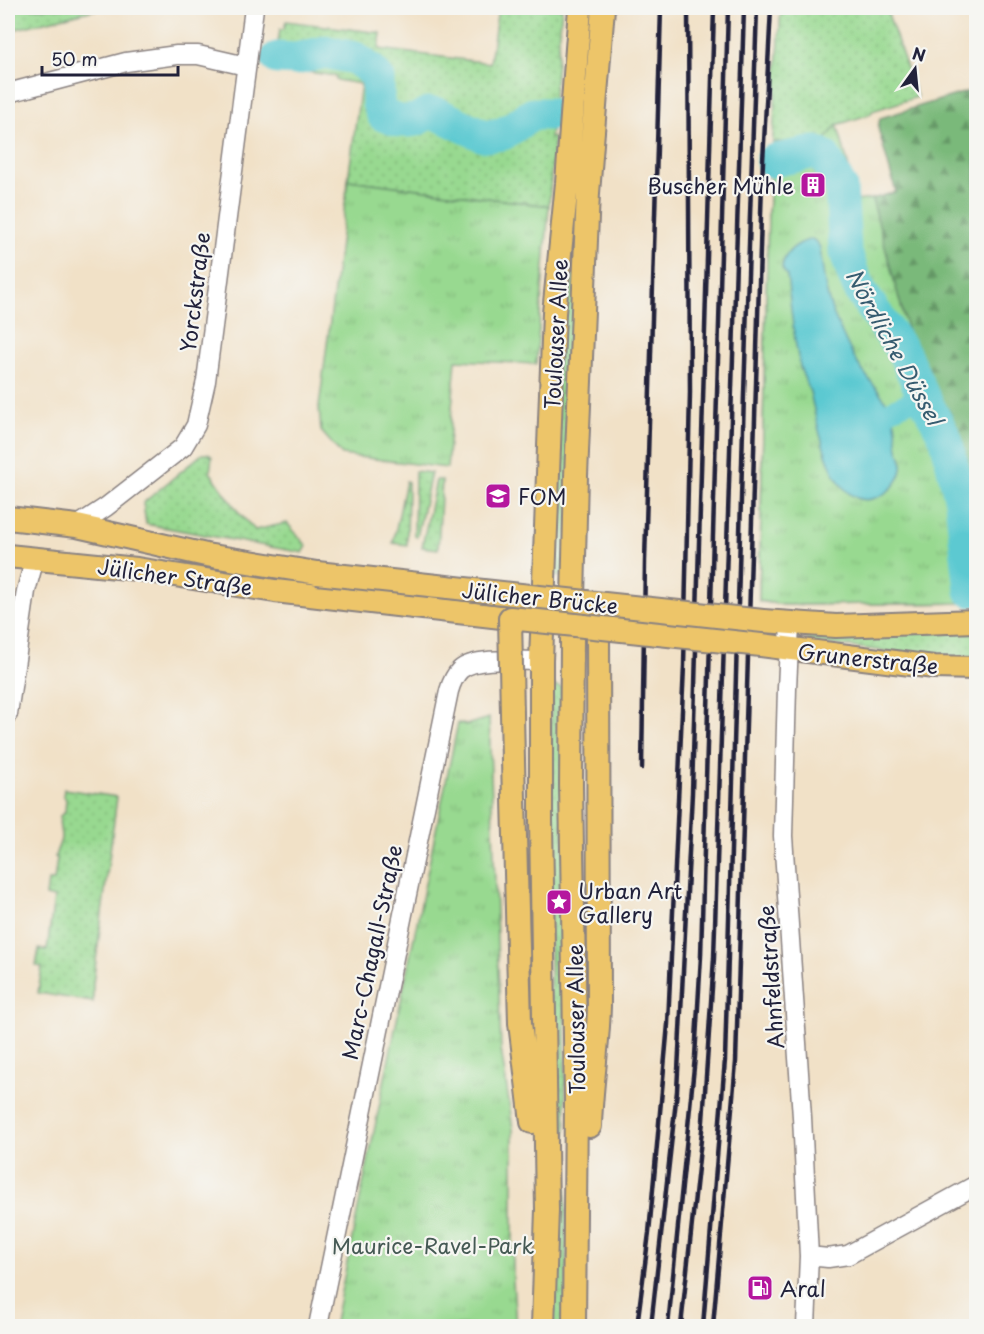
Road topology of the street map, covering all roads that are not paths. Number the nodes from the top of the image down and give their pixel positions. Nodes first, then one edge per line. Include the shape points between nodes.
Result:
1 (254, 8) edge
2 (580, 8) edge
3 (603, 8) edge
4 (246, 66) junction
5 (8, 93) edge
6 (8, 518) edge
7 (77, 526) junction
8 (8, 556) edge
9 (35, 558) junction
10 (317, 573) joint
11 (314, 596) joint
12 (510, 618) junction
13 (764, 621) joint
14 (976, 621) edge
15 (790, 624) junction
16 (598, 627) junction
17 (572, 640) junction
18 (761, 645) joint
19 (789, 650) junction
20 (541, 661) junction
21 (976, 668) edge
22 (8, 714) edge
23 (976, 1185) edge
24 (576, 1200) junction
25 (547, 1210) junction
26 (809, 1256) junction
27 (318, 1326) edge
28 (543, 1326) edge
29 (574, 1326) edge
30 (806, 1326) edge

1 - 4 street, Yorckstraße
2 - 20 main road, Toulouser Allee via 554,313
3 - 17 main road, Toulouser Allee via 588,193
4 - 5 street via 198,55 177,55 126,62
4 - 7 street, Yorckstraße via 206,381 196,425 177,453
6 - 7 main road, Jülicher Straße
7 - 9 main road
7 - 10 main road, Jülicher Straße via 206,555
8 - 9 main road, Jülicher Straße
9 - 11 main road, Jülicher Straße
9 - 22 street via 26,591
10 - 13 main road, Jülicher Brücke, bridge
11 - 12 main road, Jülicher Brücke
12 - 16 main road, Jülicher Brücke, bridge
12 - 25 main road, bridge via 520,1023 534,1170
13 - 15 main road, Grunerstraße
14 - 15 main road, Grunerstraße
15 - 19 street, Ahnfeldstraße
16 - 18 main road, Jülicher Brücke, bridge
16 - 24 main road via 598,1045 592,1087 590,1162
17 - 20 main road via 562,656
17 - 24 main road, Toulouser Allee
18 - 19 main road, Grunerstraße
19 - 21 main road, Grunerstraße via 934,667
19 - 26 street, Ahnfeldstraße via 783,836
20 - 25 main road, Toulouser Allee
20 - 27 street, Marc-Chagall-Straße via 472,664 461,669 452,681
23 - 26 street via 848,1255
24 - 29 main road, Toulouser Allee
25 - 28 main road, Toulouser Allee
26 - 30 street, Ahnfeldstraße

